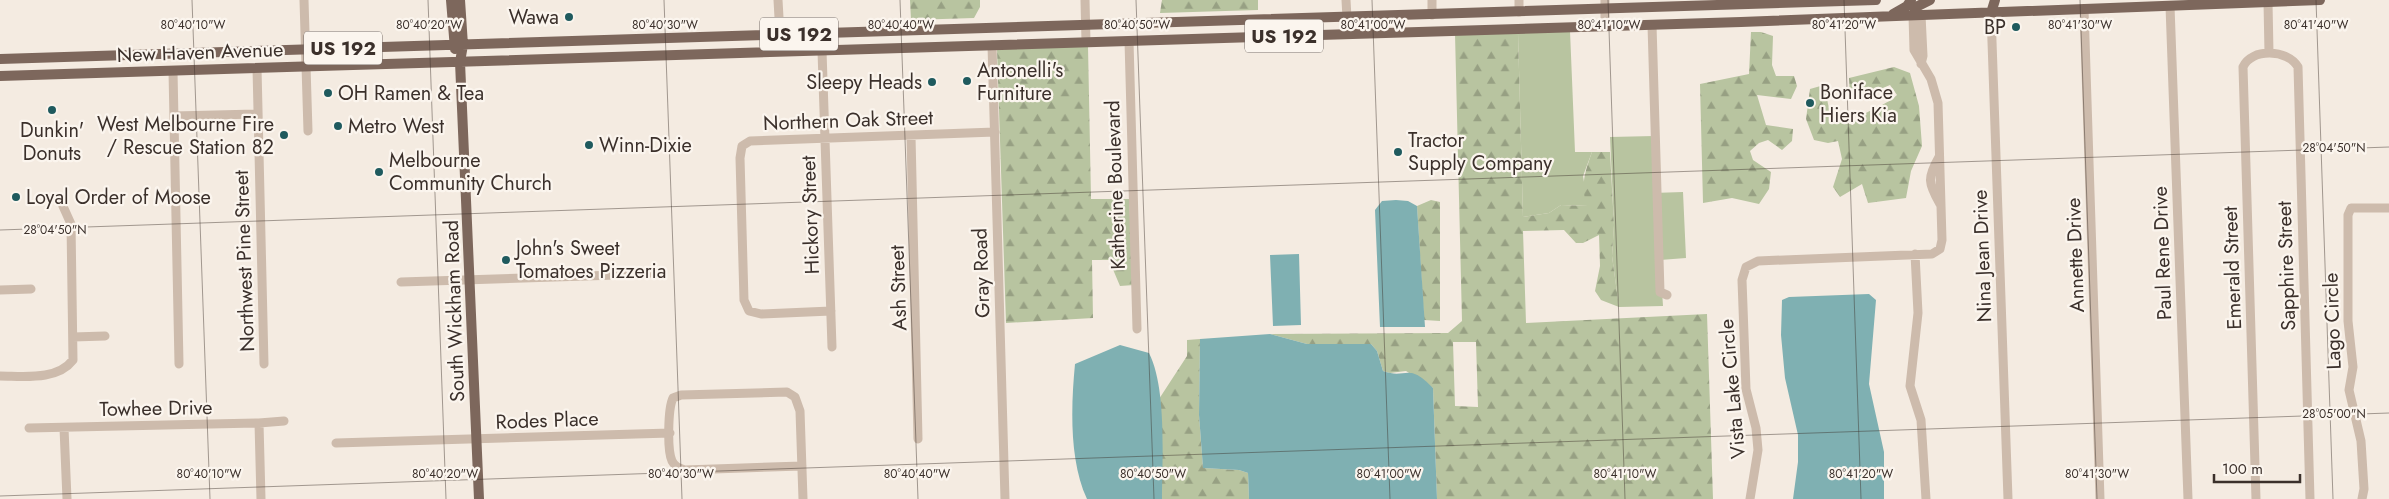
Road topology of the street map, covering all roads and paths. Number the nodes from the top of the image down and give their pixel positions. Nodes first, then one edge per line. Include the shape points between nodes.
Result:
1 (304, 0) edge
2 (451, 0) edge
3 (460, 0) edge
4 (778, 0) edge
5 (1085, 0) edge
6 (1346, 0) edge
7 (1432, 0) edge
8 (1519, 0) edge
9 (1876, 0) edge
10 (1911, 0) edge
11 (1930, 0) edge
12 (1996, 0) edge
13 (2118, 0) edge
14 (2320, 0) edge
15 (2268, 1) edge
16 (2228, 2) edge
17 (2172, 3) edge
18 (1764, 4) junction
19 (1605, 5) edge
20 (1740, 5) junction
21 (2103, 8) junction
22 (2084, 9) junction
23 (1519, 12) junction
24 (1991, 13) junction
25 (1432, 15) junction
26 (1917, 15) junction
27 (1887, 16) junction
28 (1317, 18) junction
29 (1347, 18) junction
30 (1741, 22) junction
31 (1719, 23) junction
32 (1086, 25) junction
33 (1652, 25) junction
34 (1605, 26) junction
35 (1015, 28) junction
36 (1496, 30) junction
37 (849, 33) junction
38 (1404, 33) junction
39 (820, 34) junction
40 (780, 35) junction
41 (1304, 36) junction
42 (715, 37) junction
43 (1256, 37) junction
44 (687, 38) junction
45 (632, 39) junction
46 (608, 40) junction
47 (1129, 41) junction
48 (1086, 42) junction
49 (458, 45) junction
50 (992, 45) junction
51 (306, 50) junction
52 (822, 51) junction
53 (797, 52) junction
54 (198, 53) junction
55 (2269, 53) junction
56 (173, 54) junction
57 (696, 54) junction
58 (673, 55) junction
59 (76, 56) junction
60 (609, 57) junction
61 (54, 58) junction
62 (583, 58) junction
63 (0, 59) edge
64 (460, 62) junction
65 (306, 66) junction
66 (257, 68) junction
67 (151, 71) junction
68 (173, 71) junction
69 (49, 74) junction
70 (26, 75) junction
71 (0, 76) edge
72 (257, 114) junction
73 (174, 116) junction
74 (308, 131) dead end
75 (995, 132) junction
76 (911, 136) junction
77 (824, 138) junction
78 (1940, 157) junction
79 (1930, 180) junction
80 (1941, 180) junction
81 (62, 204) dead end
82 (1940, 204) junction
83 (2389, 208) edge
84 (1915, 254) junction
85 (648, 274) dead end
86 (471, 280) junction
87 (401, 282) dead end
88 (31, 289) dead end
89 (0, 290) edge
90 (1666, 295) dead end
91 (831, 311) junction
92 (1137, 329) dead end
93 (105, 336) dead end
94 (73, 337) junction
95 (832, 347) dead end
96 (179, 364) dead end
97 (264, 364) dead end
98 (0, 376) edge
99 (284, 421) dead end
100 (259, 423) junction
101 (29, 428) dead end
102 (64, 428) junction
103 (670, 433) junction
104 (918, 438) dead end
105 (477, 440) junction
106 (336, 442) dead end
107 (802, 466) junction
108 (67, 499) edge
109 (261, 499) edge
110 (479, 499) edge
111 (803, 499) edge
112 (1005, 499) edge
113 (1750, 499) edge
114 (1926, 499) edge
115 (2008, 499) edge
116 (2100, 499) edge
117 (2188, 499) edge
118 (2256, 499) edge
119 (2310, 499) edge
120 (2362, 499) edge

1 - 51 street
2 - 49 main road
3 - 49 main road
4 - 40 street
5 - 32 street
6 - 29 street
7 - 25 street
8 - 23 street
9 - 18 main road, New Haven Avenue / US 192
10 - 27 main road via 1901,10
11 - 26 main road via 1918,6
12 - 24 main road
13 - 21 main road
14 - 15 main road, New Haven Avenue / US 192
15 - 16 main road, New Haven Avenue / US 192
15 - 55 street
16 - 17 main road, New Haven Avenue / US 192
17 - 21 main road, New Haven Avenue / US 192
17 - 117 street, Paul Rene Drive
18 - 20 main road, New Haven Avenue / US 192
18 - 30 main road via 1749,12
19 - 20 main road, New Haven Avenue / US 192
19 - 23 main road, New Haven Avenue / US 192
19 - 34 street
20 - 31 main road via 1733,16
21 - 22 main road, New Haven Avenue / US 192
22 - 24 main road, New Haven Avenue / US 192
22 - 116 street, Annette Drive
23 - 25 main road, New Haven Avenue / US 192
23 - 36 main road via 1509,24
24 - 26 main road, New Haven Avenue / US 192
24 - 115 street, Nina Jean Drive
25 - 29 main road, New Haven Avenue / US 192
25 - 38 main road via 1421,26
26 - 27 main road, New Haven Avenue / US 192
26 - 78 street, Vista Lake Circle via 1914,50 1931,80 1938,103
27 - 30 main road, New Haven Avenue / US 192
28 - 29 main road, New Haven Avenue / US 192
28 - 32 main road, New Haven Avenue / US 192
28 - 43 main road via 1264,27
29 - 41 main road via 1337,29 1315,31
30 - 31 main road, New Haven Avenue / US 192
31 - 33 main road, New Haven Avenue / US 192
32 - 35 main road, New Haven Avenue / US 192
32 - 48 street
33 - 34 main road, New Haven Avenue / US 192
33 - 90 street via 1660,292
34 - 36 main road, New Haven Avenue / US 192
35 - 37 main road, New Haven Avenue / US 192
35 - 50 main road
36 - 38 main road, New Haven Avenue / US 192
37 - 39 main road, New Haven Avenue / US 192
37 - 52 main road via 830,40
38 - 41 main road, New Haven Avenue / US 192
39 - 40 main road, New Haven Avenue / US 192
39 - 53 main road via 812,45
40 - 42 main road, New Haven Avenue / US 192
41 - 43 main road, New Haven Avenue / US 192
42 - 44 main road, New Haven Avenue / US 192
42 - 57 main road via 703,44
43 - 47 main road, New Haven Avenue / US 192
44 - 45 main road, New Haven Avenue / US 192
44 - 58 main road via 683,48
45 - 46 main road, New Haven Avenue / US 192
45 - 60 main road via 615,47
46 - 49 main road, New Haven Avenue / US 192
46 - 62 main road via 600,51
47 - 48 main road, New Haven Avenue / US 192
47 - 92 street, Katherine Boulevard
48 - 50 main road, New Haven Avenue / US 192
49 - 51 main road, New Haven Avenue / US 192
49 - 64 main road, South Wickham Road
50 - 52 main road, New Haven Avenue / US 192
50 - 75 street, Gray Road
51 - 54 main road, New Haven Avenue / US 192
51 - 65 street
52 - 53 main road, New Haven Avenue / US 192
52 - 77 street, Hickory Street
53 - 57 main road, New Haven Avenue / US 192
54 - 56 main road, New Haven Avenue / US 192
54 - 68 main road via 181,60
55 - 118 street, Emerald Street via 2254,56 2243,67
55 - 119 street, Sapphire Street via 2286,55 2294,59 2298,67
56 - 59 main road, New Haven Avenue / US 192
56 - 67 main road via 165,64
57 - 58 main road, New Haven Avenue / US 192
58 - 60 main road, New Haven Avenue / US 192
59 - 61 main road, New Haven Avenue / US 192
59 - 69 main road via 62,62
60 - 62 main road, New Haven Avenue / US 192
61 - 63 main road, New Haven Avenue / US 192
61 - 70 main road via 45,67
62 - 64 main road, New Haven Avenue / US 192
64 - 65 main road, New Haven Avenue / US 192
64 - 86 main road, South Wickham Road
65 - 66 main road, New Haven Avenue / US 192
65 - 74 street
66 - 68 main road, New Haven Avenue / US 192
66 - 72 street, Northwest Pine Street
67 - 68 main road, New Haven Avenue / US 192
67 - 69 main road, New Haven Avenue / US 192
68 - 73 street
69 - 70 main road, New Haven Avenue / US 192
70 - 71 main road, New Haven Avenue / US 192
72 - 73 street
72 - 97 street, Northwest Pine Street
73 - 96 street
75 - 76 street, Northern Oak Street
75 - 112 street, Gray Road
76 - 77 street, Northern Oak Street
76 - 104 street, Ash Street
77 - 91 street, Hickory Street
77 - 91 street, Northern Oak Street via 750,140 742,146 744,300 749,311 761,314
78 - 79 street, Vista Lake Circle via 1930,172
78 - 80 street, Vista Lake Circle
79 - 80 street
79 - 82 street, Vista Lake Circle via 1930,188
80 - 82 street, Vista Lake Circle
81 - 94 street via 71,224
82 - 84 street, Vista Lake Circle via 1940,249 1932,254
83 - 120 street, Lago Circle via 2352,208 2348,215 2348,320 2354,367 2349,390 2361,441
84 - 113 street, Vista Lake Circle via 1758,261 1746,267 1742,280 1746,389 1758,450
84 - 114 street via 1918,313 1910,386 1921,420
85 - 86 street
86 - 87 street
86 - 105 main road, South Wickham Road
88 - 89 street
91 - 95 street, Hickory Street
93 - 94 street
94 - 98 street via 73,360 68,367 47,375
99 - 100 street, Towhee Drive
100 - 102 street, Towhee Drive
100 - 109 street
101 - 102 street, Towhee Drive
102 - 108 street
103 - 105 street, Rodes Place
103 - 107 street via 671,459 676,467 685,470
103 - 107 street via 669,406 673,398 681,395 787,392 795,397 800,411
105 - 106 street, Rodes Place
105 - 110 main road, South Wickham Road
107 - 111 street

